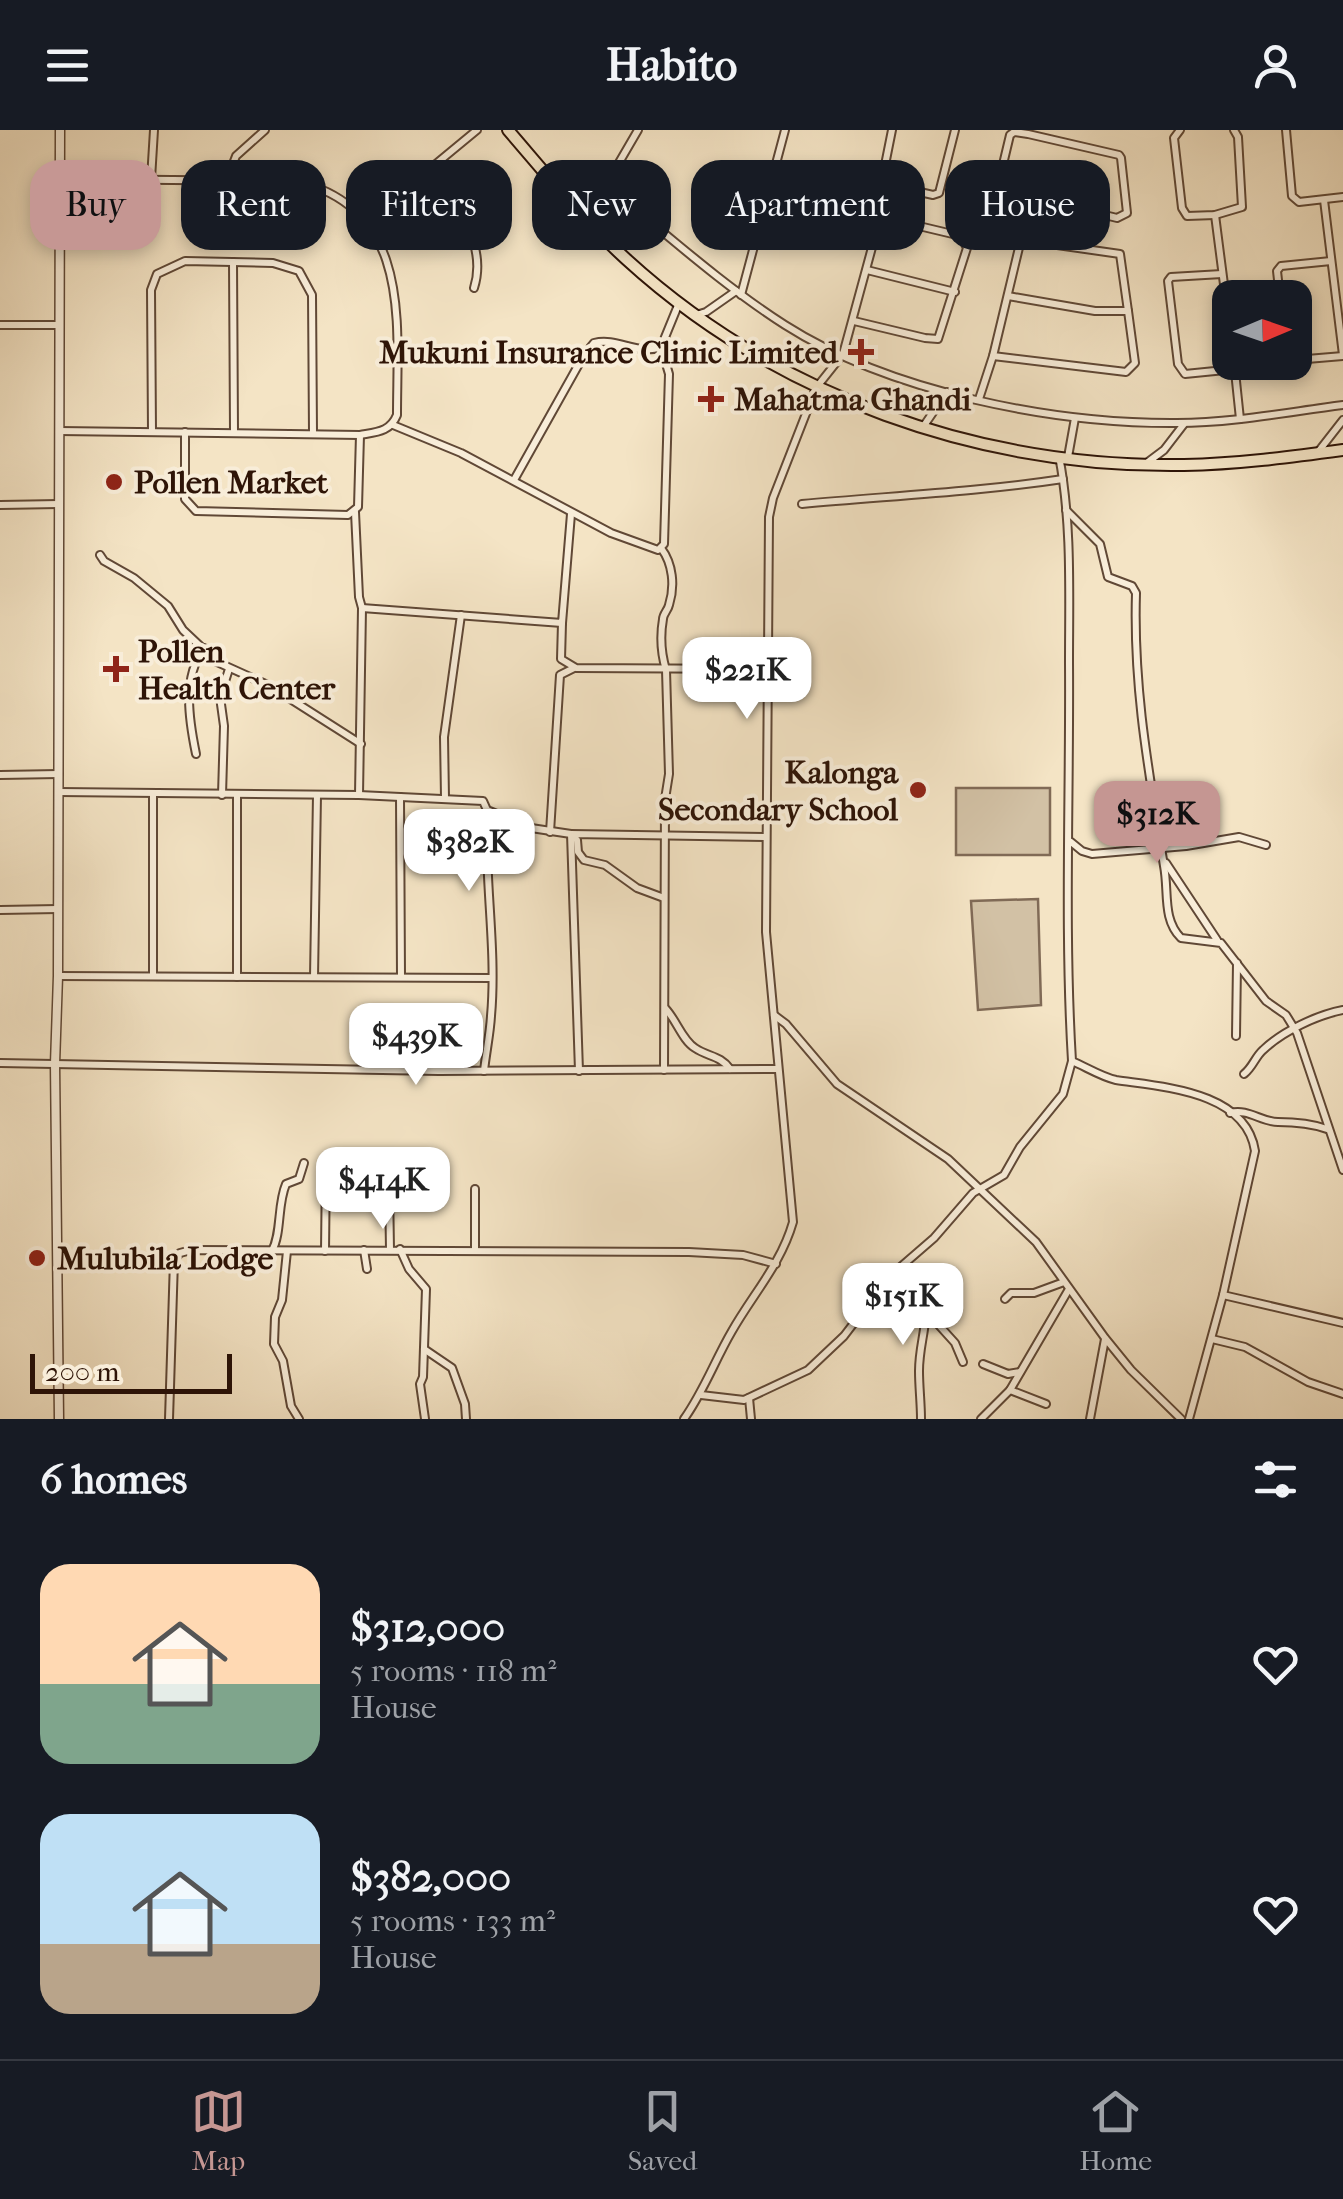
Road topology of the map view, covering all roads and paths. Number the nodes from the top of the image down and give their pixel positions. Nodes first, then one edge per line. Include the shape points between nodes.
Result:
1 (60, 130) edge
2 (154, 130) edge
3 (265, 130) edge
4 (477, 130) edge
5 (508, 130) edge
6 (638, 130) edge
7 (785, 130) edge
8 (892, 130) edge
9 (956, 130) edge
10 (1180, 130) edge
11 (1234, 130) edge
12 (1286, 130) edge
13 (60, 160) edge
14 (152, 160) edge
15 (234, 160) edge
16 (440, 160) edge
17 (534, 160) edge
18 (621, 160) edge
19 (778, 160) edge
20 (886, 160) edge
21 (925, 193) edge
22 (1023, 195) joint
23 (1343, 197) edge
24 (1324, 200) junction
25 (1215, 215) junction
26 (925, 227) edge
27 (671, 237) edge
28 (60, 250) edge
29 (384, 250) edge
30 (473, 250) edge
31 (617, 250) edge
32 (753, 250) edge
33 (872, 250) edge
34 (1020, 250) edge
35 (1092, 250) edge
36 (1331, 261) junction
37 (233, 262) junction
38 (867, 270) junction
39 (1222, 274) junction
40 (1223, 280) edge
41 (1279, 280) edge
42 (474, 288) dead end
43 (739, 292) junction
44 (955, 292) junction
45 (1008, 296) junction
46 (678, 303) junction
47 (1128, 311) junction
48 (694, 315) junction
49 (854, 322) junction
50 (0, 325) edge
51 (60, 326) junction
52 (661, 347) junction
53 (843, 354) junction
54 (993, 356) junction
55 (1343, 356) edge
56 (1312, 359) edge
57 (1212, 370) edge
58 (1236, 380) edge
59 (816, 388) junction
60 (946, 392) junction
61 (979, 400) junction
62 (1343, 405) edge
63 (1075, 418) junction
64 (1240, 419) junction
65 (1343, 420) edge
66 (1184, 423) junction
67 (392, 425) junction
68 (923, 427) junction
69 (59, 430) junction
70 (152, 432) junction
71 (185, 432) junction
72 (234, 432) junction
73 (314, 433) junction
74 (360, 435) junction
75 (1343, 450) edge
76 (1317, 453) junction
77 (1063, 457) junction
78 (1146, 464) junction
79 (1063, 479) junction
80 (514, 480) junction
81 (59, 504) junction
82 (802, 504) dead end
83 (0, 505) edge
84 (1065, 509) junction
85 (355, 512) junction
86 (571, 514) junction
87 (661, 548) junction
88 (100, 556) dead end
89 (362, 608) junction
90 (461, 614) junction
91 (562, 624) junction
92 (204, 648) junction
93 (561, 659) junction
94 (229, 668) junction
95 (576, 668) junction
96 (766, 669) junction
97 (666, 670) junction
98 (561, 672) junction
99 (360, 744) junction
100 (196, 754) dead end
101 (59, 774) junction
102 (0, 775) edge
103 (58, 792) junction
104 (153, 794) junction
105 (222, 795) junction
106 (359, 795) junction
107 (237, 796) junction
108 (316, 796) junction
109 (400, 797) junction
110 (444, 798) junction
111 (487, 810) junction
112 (550, 832) junction
113 (572, 834) junction
114 (665, 835) junction
115 (764, 837) junction
116 (1070, 842) junction
117 (1266, 844) dead end
118 (1161, 847) junction
119 (1163, 859) junction
120 (664, 898) junction
121 (58, 909) junction
122 (0, 910) edge
123 (1218, 941) junction
124 (1237, 961) junction
125 (58, 976) junction
126 (153, 976) junction
127 (236, 977) junction
128 (314, 977) junction
129 (401, 977) junction
130 (492, 978) junction
131 (664, 1006) junction
132 (1343, 1010) edge
133 (773, 1014) junction
134 (1295, 1031) junction
135 (1236, 1036) dead end
136 (1072, 1061) junction
137 (0, 1063) edge
138 (54, 1064) junction
139 (730, 1069) junction
140 (778, 1069) junction
141 (664, 1070) junction
142 (484, 1071) junction
143 (579, 1071) junction
144 (1244, 1074) dead end
145 (1230, 1113) junction
146 (1328, 1129) junction
147 (304, 1163) dead end
148 (326, 1166) dead end
149 (1343, 1170) edge
150 (389, 1186) dead end
151 (474, 1189) dead end
152 (981, 1189) junction
153 (364, 1250) junction
154 (390, 1250) junction
155 (400, 1250) junction
156 (475, 1250) junction
157 (272, 1251) junction
158 (287, 1251) junction
159 (325, 1251) junction
160 (776, 1264) junction
161 (367, 1268) dead end
162 (889, 1278) junction
163 (1067, 1286) junction
164 (1223, 1296) junction
165 (1005, 1299) dead end
166 (926, 1312) junction
167 (1343, 1323) edge
168 (1105, 1338) junction
169 (1212, 1339) junction
170 (423, 1348) junction
171 (963, 1362) dead end
172 (983, 1364) dead end
173 (1021, 1371) junction
174 (1010, 1390) junction
175 (1343, 1394) edge
176 (701, 1395) junction
177 (748, 1398) junction
178 (1046, 1404) dead end
179 (59, 1419) edge
180 (169, 1419) edge
181 (298, 1419) edge
182 (425, 1419) edge
183 (466, 1419) edge
184 (684, 1419) edge
185 (751, 1419) edge
186 (922, 1419) edge
187 (980, 1419) edge
188 (1090, 1419) edge
189 (1181, 1419) edge
190 (1189, 1419) edge

1 - 13 street
2 - 14 street
3 - 15 street
4 - 16 street
5 - 17 highway
6 - 18 street
7 - 19 street
8 - 20 street
9 - 21 street via 939,192
10 - 25 street via 1174,138 1182,208 1187,216
11 - 25 street via 1242,207
12 - 24 street via 1292,196
22 - 22 street via 999,181 1014,132 1122,158 1126,212 1118,218
23 - 24 street
24 - 36 street
25 - 39 street
26 - 44 street via 961,236 967,248
27 - 43 street
28 - 51 street
29 - 67 street via 394,288
30 - 42 street
31 - 46 highway
32 - 43 street
33 - 38 street
34 - 45 street
35 - 47 street via 1120,254
36 - 41 street via 1281,266
36 - 55 street
37 - 70 street via 185,262 164,269 153,282
37 - 72 street
37 - 73 street via 294,268 308,284
38 - 44 street
38 - 49 street
39 - 40 street
39 - 57 street via 1168,282 1178,364 1185,374
43 - 48 street
43 - 53 street
44 - 49 street via 935,340
45 - 47 street
45 - 54 street
46 - 48 highway
46 - 52 street
47 - 54 street via 1135,363 1126,372
48 - 59 highway
49 - 53 street
50 - 51 street
51 - 69 street
52 - 80 street via 594,343
52 - 87 street via 670,374
53 - 59 street
53 - 60 street
54 - 61 street
55 - 56 street
58 - 64 street
59 - 68 highway
59 - 96 street via 770,507
60 - 61 street
60 - 68 street
61 - 63 street
62 - 64 street
63 - 66 street
63 - 77 street
64 - 66 street
65 - 76 street
66 - 78 street
67 - 74 street
67 - 80 street
68 - 77 highway
69 - 70 street
69 - 81 street
70 - 71 street
71 - 72 street
71 - 85 street via 185,499 196,511
72 - 73 street
73 - 74 street
74 - 85 street
75 - 76 highway
76 - 78 highway
77 - 78 highway
77 - 79 street
79 - 82 street
79 - 84 street
80 - 86 street
81 - 83 street
81 - 101 street
84 - 116 street
84 - 118 street via 1100,544 1108,577 1136,592 1139,716
85 - 89 street
86 - 87 street
86 - 91 street
87 - 97 street via 672,576 662,617
88 - 92 street via 168,606
89 - 90 street
89 - 99 street
90 - 91 street
90 - 110 street via 444,737
91 - 93 street
92 - 94 street
92 - 100 street via 187,692
93 - 95 street
93 - 98 street
94 - 99 street via 270,686
94 - 105 street via 220,696
95 - 97 street
95 - 98 street
96 - 97 street
96 - 115 street
97 - 114 street
98 - 112 street
99 - 106 street
101 - 102 street
101 - 103 street
103 - 104 street
103 - 121 street
104 - 105 street
104 - 126 street
105 - 107 street
106 - 108 street
106 - 109 street
107 - 108 street
107 - 127 street
108 - 128 street
109 - 110 street
109 - 129 street
110 - 111 street via 483,801
111 - 112 street
111 - 130 street
112 - 113 street
113 - 114 street
113 - 120 street via 584,860
113 - 143 street
114 - 115 street
114 - 120 street
115 - 133 street
116 - 118 street via 1092,854
116 - 136 street
117 - 118 street via 1239,837
118 - 119 street
119 - 123 street
119 - 123 street via 1171,926 1181,938
120 - 131 street
121 - 122 street
121 - 125 street
123 - 124 street
124 - 134 street
124 - 135 street
125 - 126 street
125 - 138 street
126 - 127 street
127 - 128 street
128 - 129 street
129 - 130 street
130 - 142 street
131 - 139 street via 694,1048
131 - 141 street
132 - 134 street
133 - 140 street
133 - 152 street via 836,1084 912,1132
134 - 144 street via 1262,1050
134 - 146 street
136 - 145 street via 1115,1080 1188,1091
136 - 152 street via 1057,1103 1004,1175
137 - 138 street
138 - 142 street
138 - 179 street
139 - 140 street
139 - 141 street
140 - 160 street via 794,1207
141 - 143 street
142 - 143 street
145 - 146 street
145 - 164 street via 1250,1132 1255,1156
146 - 149 street
147 - 157 street via 300,1179 282,1193
148 - 159 street
150 - 154 street
151 - 156 street
152 - 162 street
152 - 163 street via 1036,1242
153 - 154 street
153 - 159 street
153 - 161 street
154 - 155 street
155 - 156 street
155 - 170 street via 426,1286
156 - 160 street via 728,1254
157 - 158 street
157 - 180 street via 191,1250 174,1260
158 - 159 street
158 - 181 street via 274,1344
160 - 176 street
162 - 166 street via 917,1294
162 - 177 street via 808,1370
163 - 165 street
163 - 168 street
163 - 173 street
164 - 167 street
164 - 169 street
166 - 171 street
166 - 186 street
168 - 188 street
168 - 189 street
169 - 175 street via 1245,1347
169 - 190 street
170 - 182 street
170 - 183 street via 452,1368
172 - 173 street via 1008,1374
173 - 174 street
174 - 178 street
174 - 187 street
176 - 177 street
176 - 184 street
177 - 185 street

